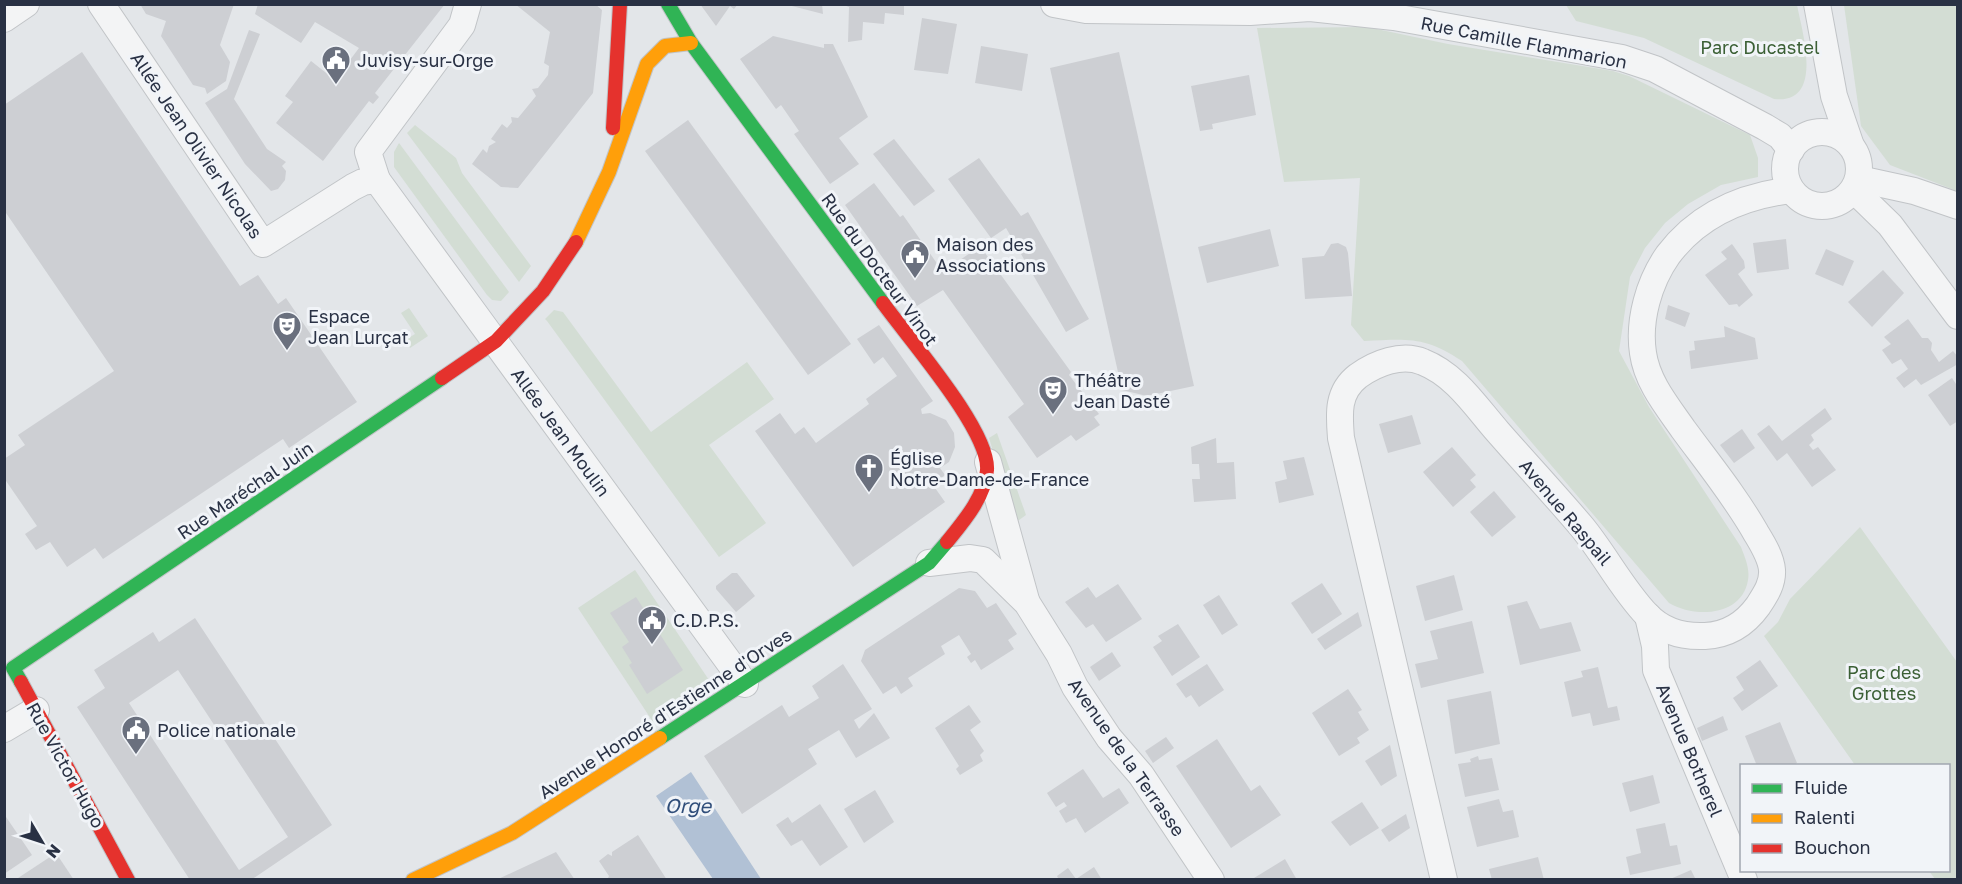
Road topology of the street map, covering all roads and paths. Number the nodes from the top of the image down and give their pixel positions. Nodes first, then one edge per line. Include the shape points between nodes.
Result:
1 (26, 4) edge
2 (101, 4) edge
3 (468, 4) edge
4 (620, 4) edge
5 (668, 4) edge
6 (1054, 4) edge
7 (1817, 4) edge
8 (4, 20) edge
9 (690, 43) junction
10 (627, 84) junction
11 (1850, 143) junction
12 (1791, 150) junction
13 (611, 160) junction
14 (377, 180) junction
15 (1856, 184) junction
16 (1791, 190) junction
17 (1914, 191) junction
18 (1958, 206) edge
19 (1898, 236) junction
20 (1958, 316) edge
21 (496, 341) junction
22 (987, 460) junction
23 (928, 563) junction
24 (1027, 603) junction
25 (1648, 616) junction
26 (9, 659) edge
27 (746, 684) junction
28 (36, 710) junction
29 (4, 729) edge
30 (1740, 869) edge
31 (128, 879) edge
32 (413, 879) edge
33 (1211, 879) edge
34 (1444, 879) edge

1 - 8 street
2 - 14 street, Allée Jean Olivier Nicolas via 263,244 352,187
3 - 14 street via 462,25 368,152
4 - 10 street
5 - 9 street, Rue du Docteur Vinot
6 - 12 street, Rue Camille Flammarion via 1086,10 1250,12 1310,8 1382,15 1622,58 1655,69 1765,127 1780,136
7 - 11 street via 1834,96
9 - 10 street, Rue Maréchal Juin via 678,41 656,51
9 - 22 street, Rue du Docteur Vinot via 958,405 981,441
10 - 13 street
10 - 13 street, Rue Maréchal Juin
11 - 12 street via 1837,134 1816,132 1804,136
11 - 15 street via 1857,154
12 - 16 street via 1785,166
13 - 21 street, Rue Maréchal Juin via 591,214 557,272
14 - 21 street, Allée Jean Moulin
15 - 16 street via 1846,199 1822,207 1799,199
15 - 17 street
15 - 19 street
16 - 25 street, Avenue Raspail via 1755,195 1710,216 1682,236 1658,270 1647,298 1644,320 1643,354 1656,391 1747,516 1772,569 1768,590 1747,619 1726,632 1705,636 1674,634
17 - 18 street
17 - 19 street via 1898,213
19 - 20 street
21 - 26 street, Rue Maréchal Juin
21 - 27 street, Allée Jean Moulin
22 - 23 street via 985,477 972,508
22 - 24 street, Avenue de la Terrasse
23 - 24 street, Avenue de la Terrasse via 983,560
23 - 27 street, Avenue Honoré d'Estienne d'Orves
24 - 33 street, Avenue de la Terrasse via 1109,738 1141,775
25 - 30 street, Avenue Botherel via 1656,669
25 - 34 street, Avenue Raspail via 1583,528 1450,377 1421,360 1403,358 1367,370 1346,388 1338,412 1341,438
26 - 28 street, Rue Victor Hugo
27 - 32 street, Avenue Honoré d'Estienne d'Orves via 512,833
28 - 29 street
28 - 31 street, Rue Victor Hugo

